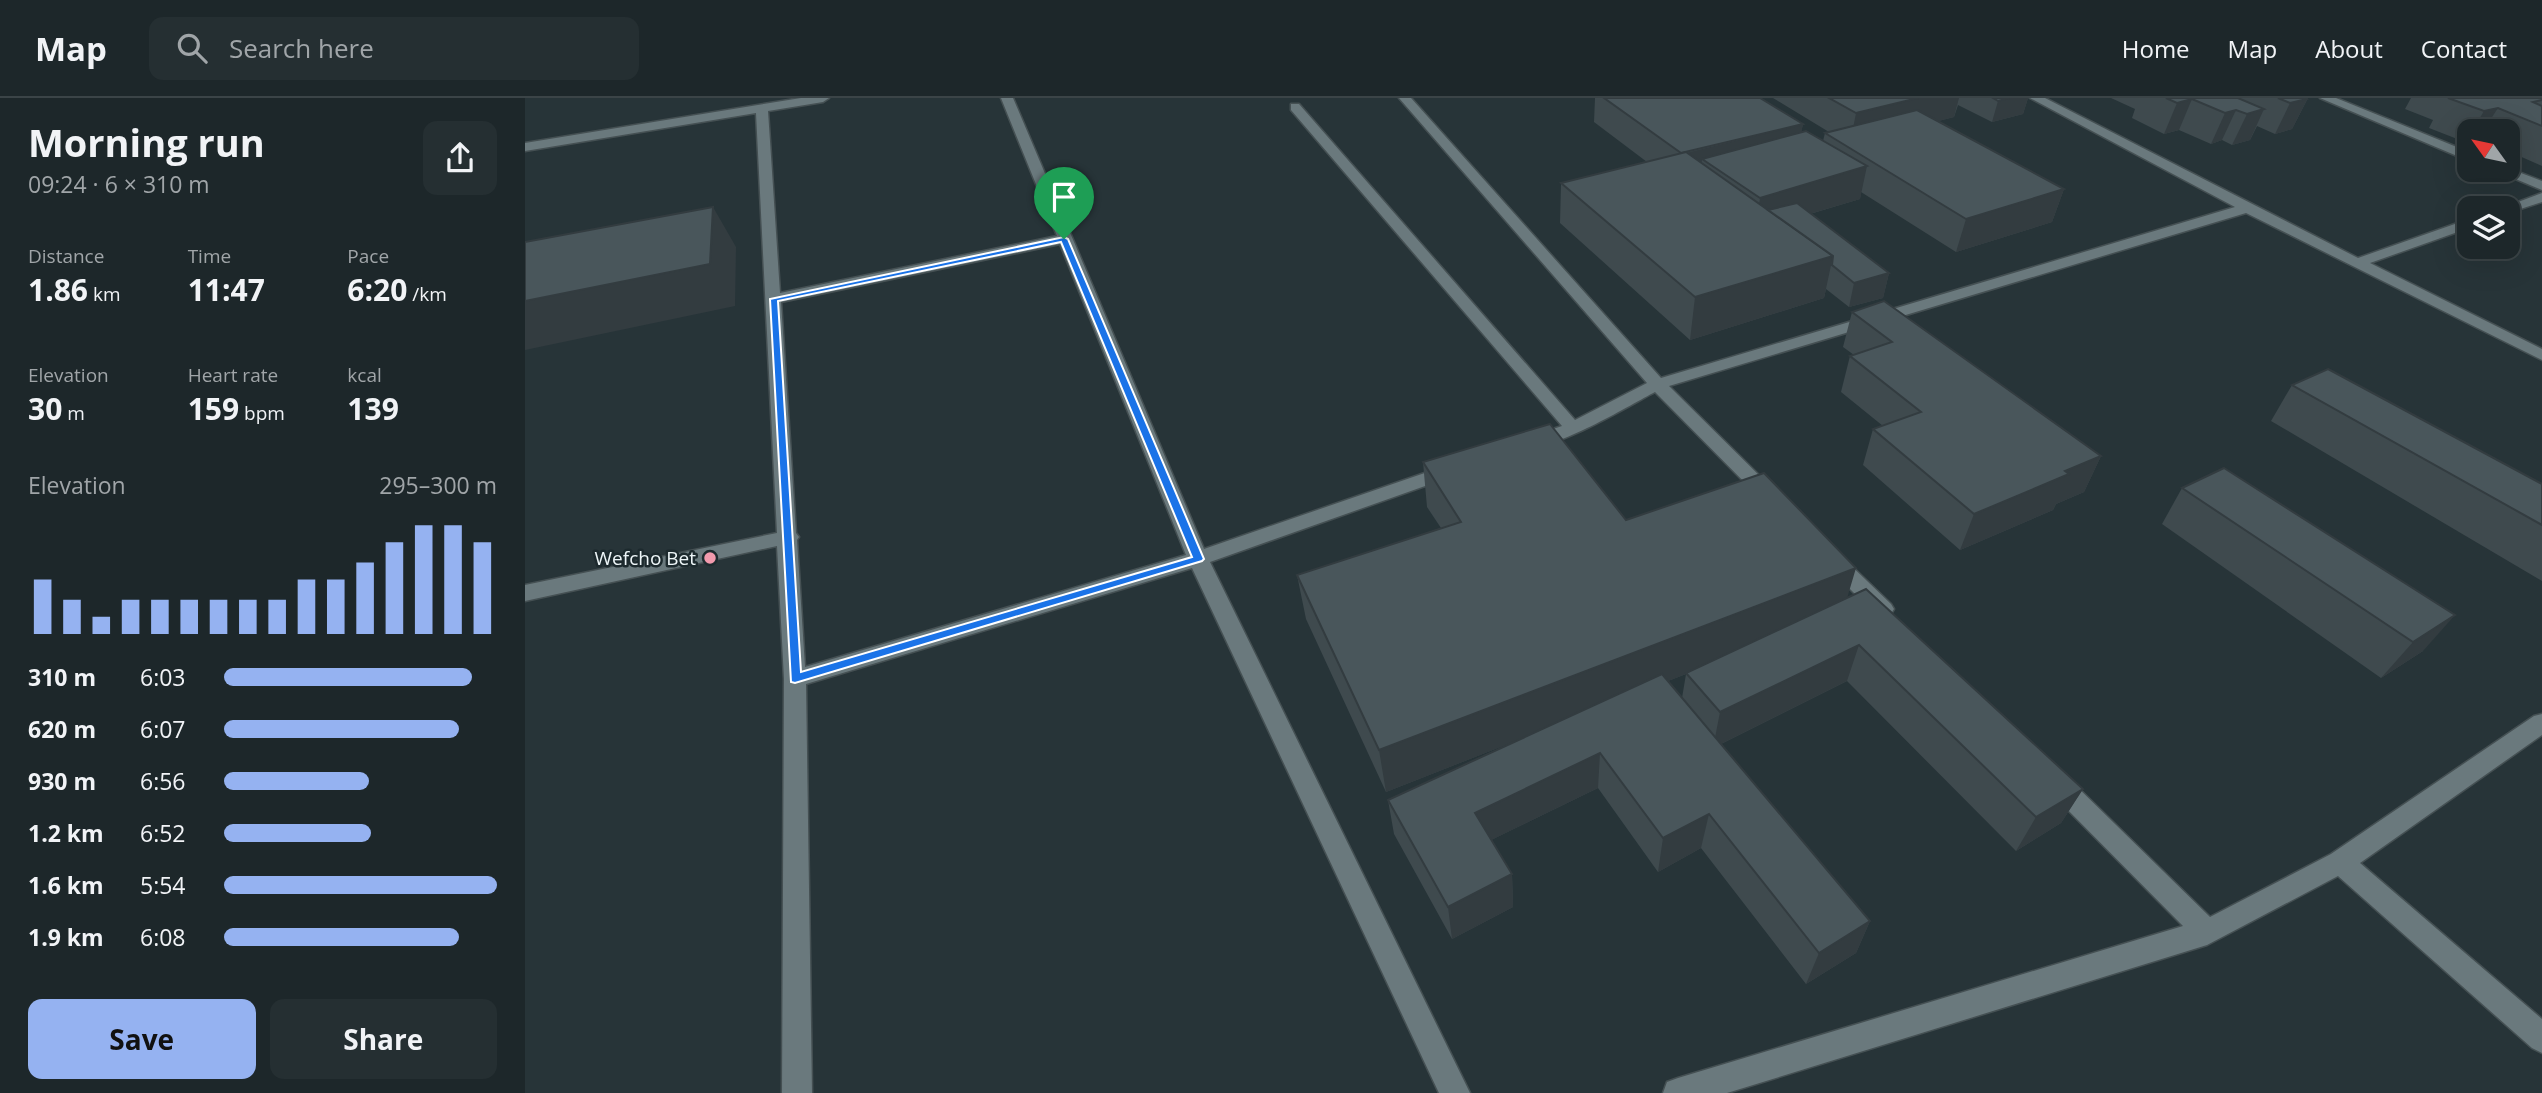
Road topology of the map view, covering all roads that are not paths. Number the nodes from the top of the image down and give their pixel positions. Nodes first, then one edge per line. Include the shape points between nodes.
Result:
1 (823, 98) edge
2 (1007, 98) edge
3 (1405, 98) edge
4 (2036, 98) edge
5 (2326, 98) edge
6 (1295, 107) dead end
7 (762, 108) junction
8 (525, 146) edge
9 (2457, 152) edge
10 (2520, 177) edge
11 (2542, 186) edge
12 (2542, 197) edge
13 (2520, 205) edge
14 (2247, 208) junction
15 (2457, 227) edge
16 (1064, 239) junction
17 (2357, 263) junction
18 (774, 299) junction
19 (2542, 355) edge
20 (1657, 384) junction
21 (1573, 428) junction
22 (1521, 446) edge
23 (1469, 464) edge
24 (1784, 511) edge
25 (789, 537) junction
26 (1824, 550) edge
27 (1198, 559) junction
28 (525, 593) edge
29 (1892, 619) edge
30 (795, 679) junction
31 (2542, 723) edge
32 (2040, 765) edge
33 (2340, 862) junction
34 (2207, 932) junction
35 (2542, 1038) edge
36 (797, 1093) edge
37 (1455, 1093) edge
38 (1678, 1093) edge

1 - 7 street
2 - 16 street
3 - 20 street
4 - 14 street
5 - 9 street
6 - 21 street
7 - 8 street
7 - 18 street
10 - 11 street
12 - 13 street
14 - 17 street
14 - 20 street
15 - 17 street
16 - 18 street
16 - 27 street
17 - 19 street
18 - 25 street
20 - 21 street
20 - 24 street
21 - 22 street
23 - 27 street
25 - 28 street
25 - 30 street
26 - 29 street
27 - 30 street
27 - 37 street
30 - 36 street
31 - 33 street
32 - 34 street
33 - 34 street
33 - 35 street
34 - 38 street

